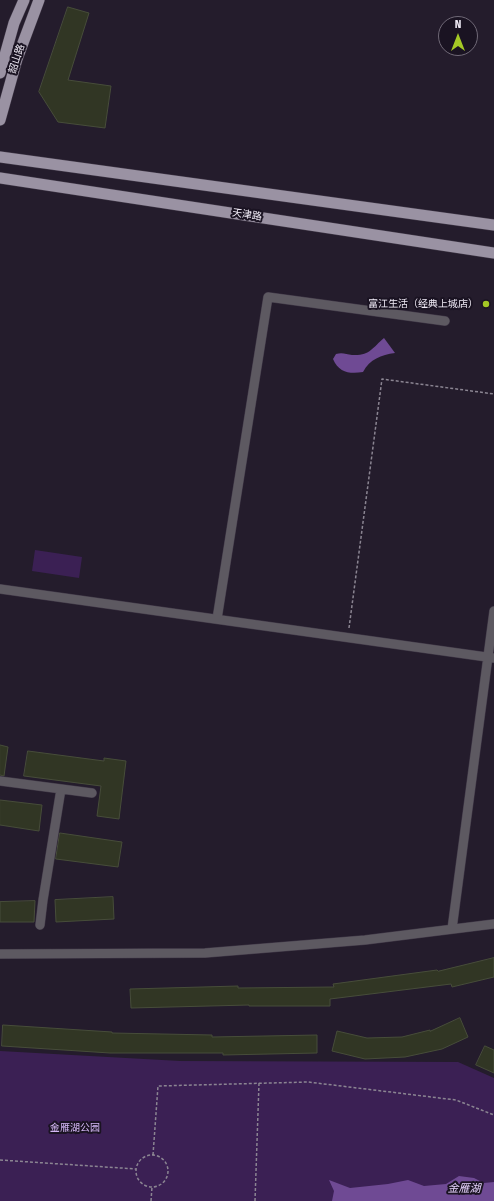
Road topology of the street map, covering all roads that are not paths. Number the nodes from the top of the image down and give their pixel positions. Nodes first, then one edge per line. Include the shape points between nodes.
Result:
1 (24, 0) edge
2 (38, 0) edge
3 (0, 72) edge
4 (0, 120) edge
5 (0, 157) edge
6 (0, 178) edge
7 (494, 225) edge
8 (494, 253) edge
9 (445, 321) dead end
10 (0, 589) edge
11 (494, 611) edge
12 (217, 619) junction
13 (491, 658) edge
14 (0, 781) edge
15 (61, 789) junction
16 (92, 793) dead end
17 (494, 924) edge
18 (40, 925) dead end
19 (452, 929) junction
20 (0, 954) edge

1 - 3 main road, 韶山路 via 14,23
2 - 4 main road, 韶山路 via 16,58
5 - 7 main road
6 - 8 main road, 天津路
9 - 12 street via 268,296
10 - 12 street
11 - 13 street
12 - 13 street
13 - 19 street
14 - 15 street
15 - 16 street
15 - 18 street
17 - 19 street
19 - 20 street via 365,940 205,953

